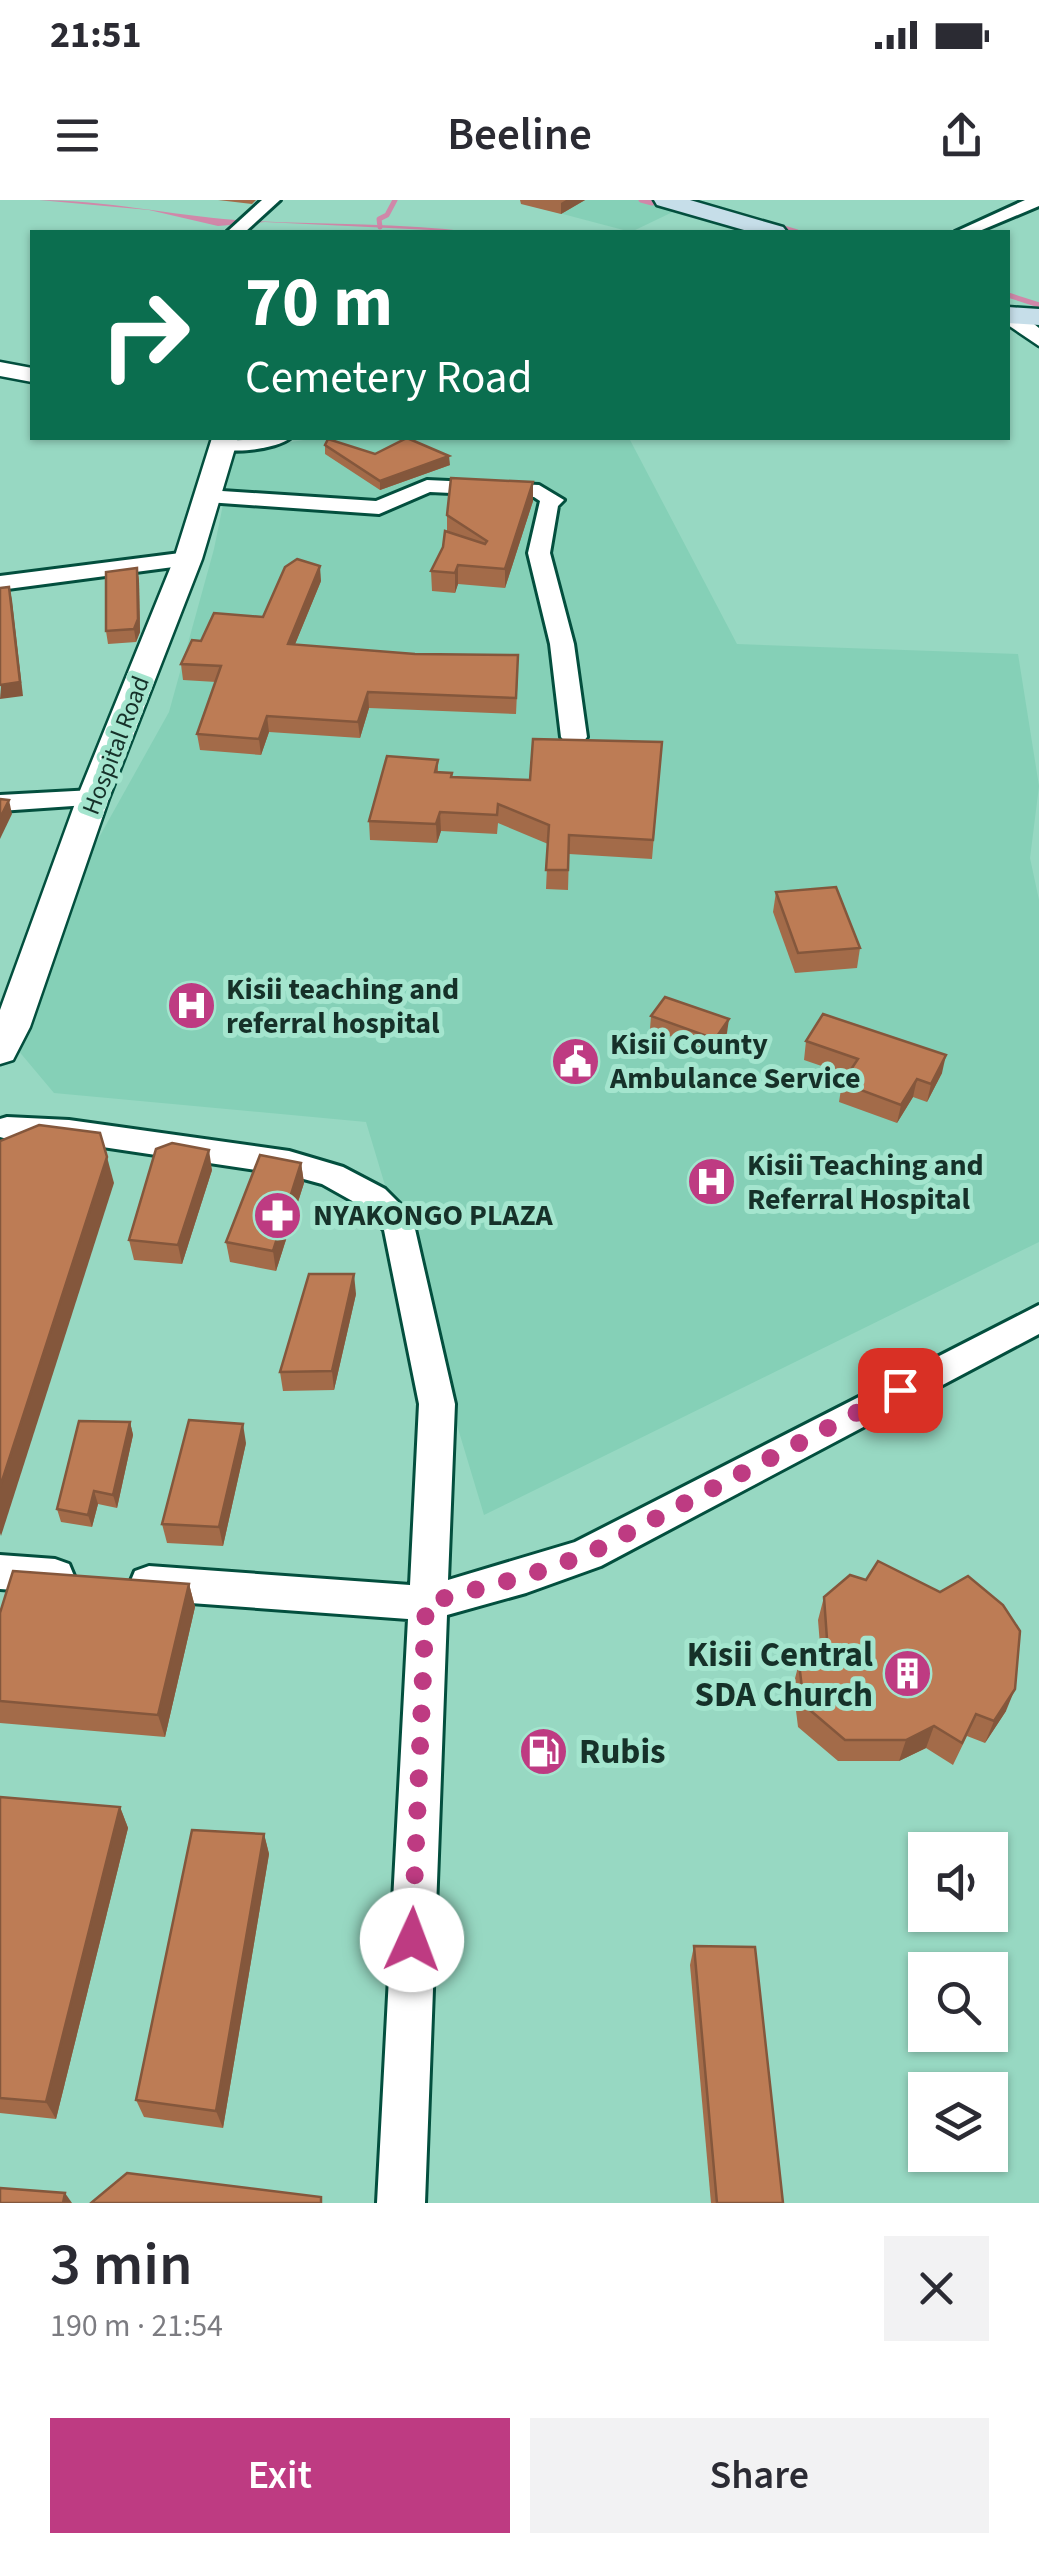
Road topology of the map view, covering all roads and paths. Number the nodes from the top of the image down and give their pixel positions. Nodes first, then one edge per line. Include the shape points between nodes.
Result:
1 (272, 200) edge
2 (666, 200) edge
3 (1038, 200) edge
4 (245, 224) edge
5 (767, 230) edge
6 (969, 230) edge
7 (1010, 316) edge
8 (1010, 317) edge
9 (1039, 317) edge
10 (1039, 339) edge
11 (0, 369) edge
12 (30, 375) edge
13 (225, 441) edge
14 (207, 496) junction
15 (188, 559) junction
16 (0, 583) edge
17 (574, 737) edge
18 (93, 798) junction
19 (0, 803) edge
20 (0, 1051) edge
21 (2, 1126) edge
22 (1039, 1318) edge
23 (0, 1572) edge
24 (426, 1603) junction
25 (400, 2203) edge

1 - 4 street
2 - 5 main road
3 - 6 street
7 - 9 main road
8 - 10 street
11 - 12 street
13 - 14 street, Hospital Road
14 - 15 street, Hospital Road
14 - 17 street via 380,508 427,486 550,496 540,553 562,644
15 - 16 street
15 - 18 street, Hospital Road
18 - 19 street
18 - 20 street, Hospital Road
21 - 24 street via 289,1163 374,1198 400,1225 437,1404
22 - 24 street via 588,1554
23 - 24 street
24 - 25 street

